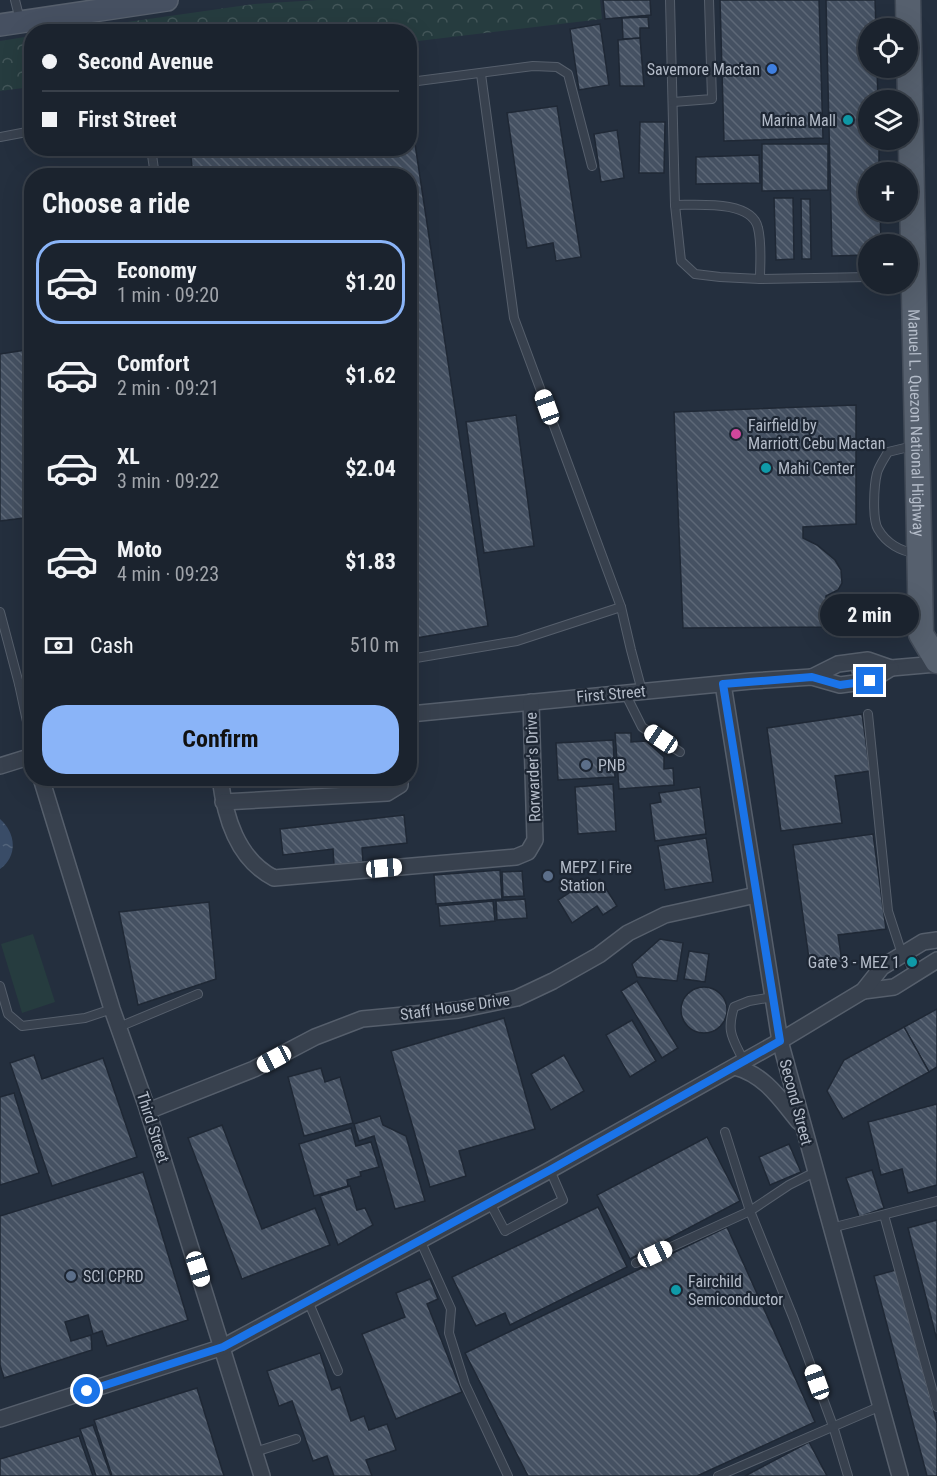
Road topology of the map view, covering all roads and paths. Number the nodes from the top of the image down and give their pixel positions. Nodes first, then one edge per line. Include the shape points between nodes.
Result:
1 (15, 0) edge
2 (167, 0) edge
3 (669, 0) edge
4 (709, 0) edge
5 (908, 0) edge
6 (10, 23) edge
7 (481, 74) junction
8 (417, 81) edge
9 (674, 102) junction
10 (24, 133) edge
11 (0, 136) edge
12 (592, 166) dead end
13 (675, 205) junction
14 (910, 234) edge
15 (858, 277) edge
16 (760, 279) junction
17 (911, 294) edge
18 (918, 445) junction
19 (920, 553) junction
20 (621, 607) junction
21 (0, 612) edge
22 (417, 658) edge
23 (937, 662) edge
24 (891, 668) junction
25 (812, 677) junction
26 (24, 683) edge
27 (19, 684) junction
28 (723, 684) junction
29 (642, 692) junction
30 (625, 693) junction
31 (531, 702) junction
32 (24, 707) edge
33 (417, 713) edge
34 (868, 714) dead end
35 (680, 752) dead end
36 (24, 758) edge
37 (0, 766) edge
38 (43, 786) edge
39 (221, 786) edge
40 (398, 786) edge
41 (223, 802) junction
42 (756, 895) junction
43 (937, 940) edge
44 (902, 954) junction
45 (937, 960) edge
46 (0, 986) edge
47 (863, 991) junction
48 (198, 994) dead end
49 (773, 997) junction
50 (112, 1009) junction
51 (119, 1027) junction
52 (780, 1041) junction
53 (739, 1064) junction
54 (148, 1111) junction
55 (802, 1125) junction
56 (725, 1132) dead end
57 (550, 1170) junction
58 (815, 1172) junction
59 (937, 1201) edge
60 (490, 1203) junction
61 (750, 1211) junction
62 (884, 1215) junction
63 (831, 1228) junction
64 (420, 1240) junction
65 (636, 1263) dead end
66 (308, 1301) junction
67 (223, 1347) junction
68 (338, 1371) dead end
69 (880, 1406) junction
70 (937, 1407) edge
71 (0, 1419) edge
72 (833, 1426) junction
73 (296, 1439) dead end
74 (255, 1452) junction
75 (262, 1476) edge
76 (508, 1476) edge
77 (718, 1476) edge
78 (848, 1476) edge
79 (900, 1476) edge

1 - 6 lane
2 - 6 street
3 - 9 lane
4 - 9 lane via 712,99
5 - 14 main road, Manuel L. Quezon National Highway
7 - 8 lane
7 - 12 lane via 533,66 557,67 568,74
7 - 20 lane via 514,318
9 - 13 lane
10 - 11 lane
13 - 16 lane via 681,261 687,268 694,274
13 - 16 lane via 716,205 747,212 759,229
15 - 16 lane
17 - 18 main road, Manuel L. Quezon National Highway
18 - 19 main road, Manuel L. Quezon National Highway
18 - 19 lane via 888,452 877,474 874,500 877,528 890,543 904,552
19 - 23 main road, Manuel L. Quezon National Highway via 921,634
20 - 22 lane via 517,641
20 - 29 lane
21 - 27 lane
23 - 24 street, First Street
24 - 25 street, First Street via 868,660 838,664
24 - 25 street, First Street via 870,681 840,685
25 - 28 street, First Street
26 - 27 lane
27 - 32 lane
28 - 29 street, First Street
28 - 42 street, Second Street
29 - 30 street, First Street
30 - 31 street, First Street
30 - 35 lane via 642,727
31 - 33 street, First Street
31 - 41 street, Rorwarder's Drive via 535,840 528,852 516,857 274,878 248,858
34 - 44 lane via 888,911
36 - 37 street
38 - 50 street, Third Street
39 - 41 street, Rorwarder's Drive
40 - 41 street via 387,793
42 - 49 street, Second Street
42 - 54 street, Staff House Drive via 665,915 517,998 458,1010 362,1019 315,1037 254,1070
43 - 44 street via 923,942
44 - 47 street via 882,966
45 - 47 street via 894,987
46 - 50 lane via 8,1014 22,1026 86,1018
47 - 52 street
48 - 51 lane
49 - 52 street, Second Street
49 - 53 lane via 734,1007 730,1032
50 - 51 street, Third Street
51 - 54 street, Third Street
52 - 53 street
52 - 55 street, Second Street
53 - 55 street via 771,1087
53 - 57 street
54 - 67 street, Third Street
55 - 58 street, Second Street
56 - 61 lane
57 - 60 street
57 - 60 lane via 563,1200 505,1230
58 - 61 lane
58 - 63 street, Second Street
59 - 62 lane
60 - 64 street
61 - 65 lane
61 - 72 lane
62 - 63 lane
62 - 70 lane
63 - 69 street, Second Street
64 - 66 street
64 - 76 lane via 451,1309 449,1333 465,1384
66 - 67 street
66 - 68 lane
67 - 71 street
67 - 74 street, Third Street
69 - 72 lane
69 - 79 street, Second Street
72 - 77 lane
72 - 78 lane
73 - 74 lane
74 - 75 street, Third Street

